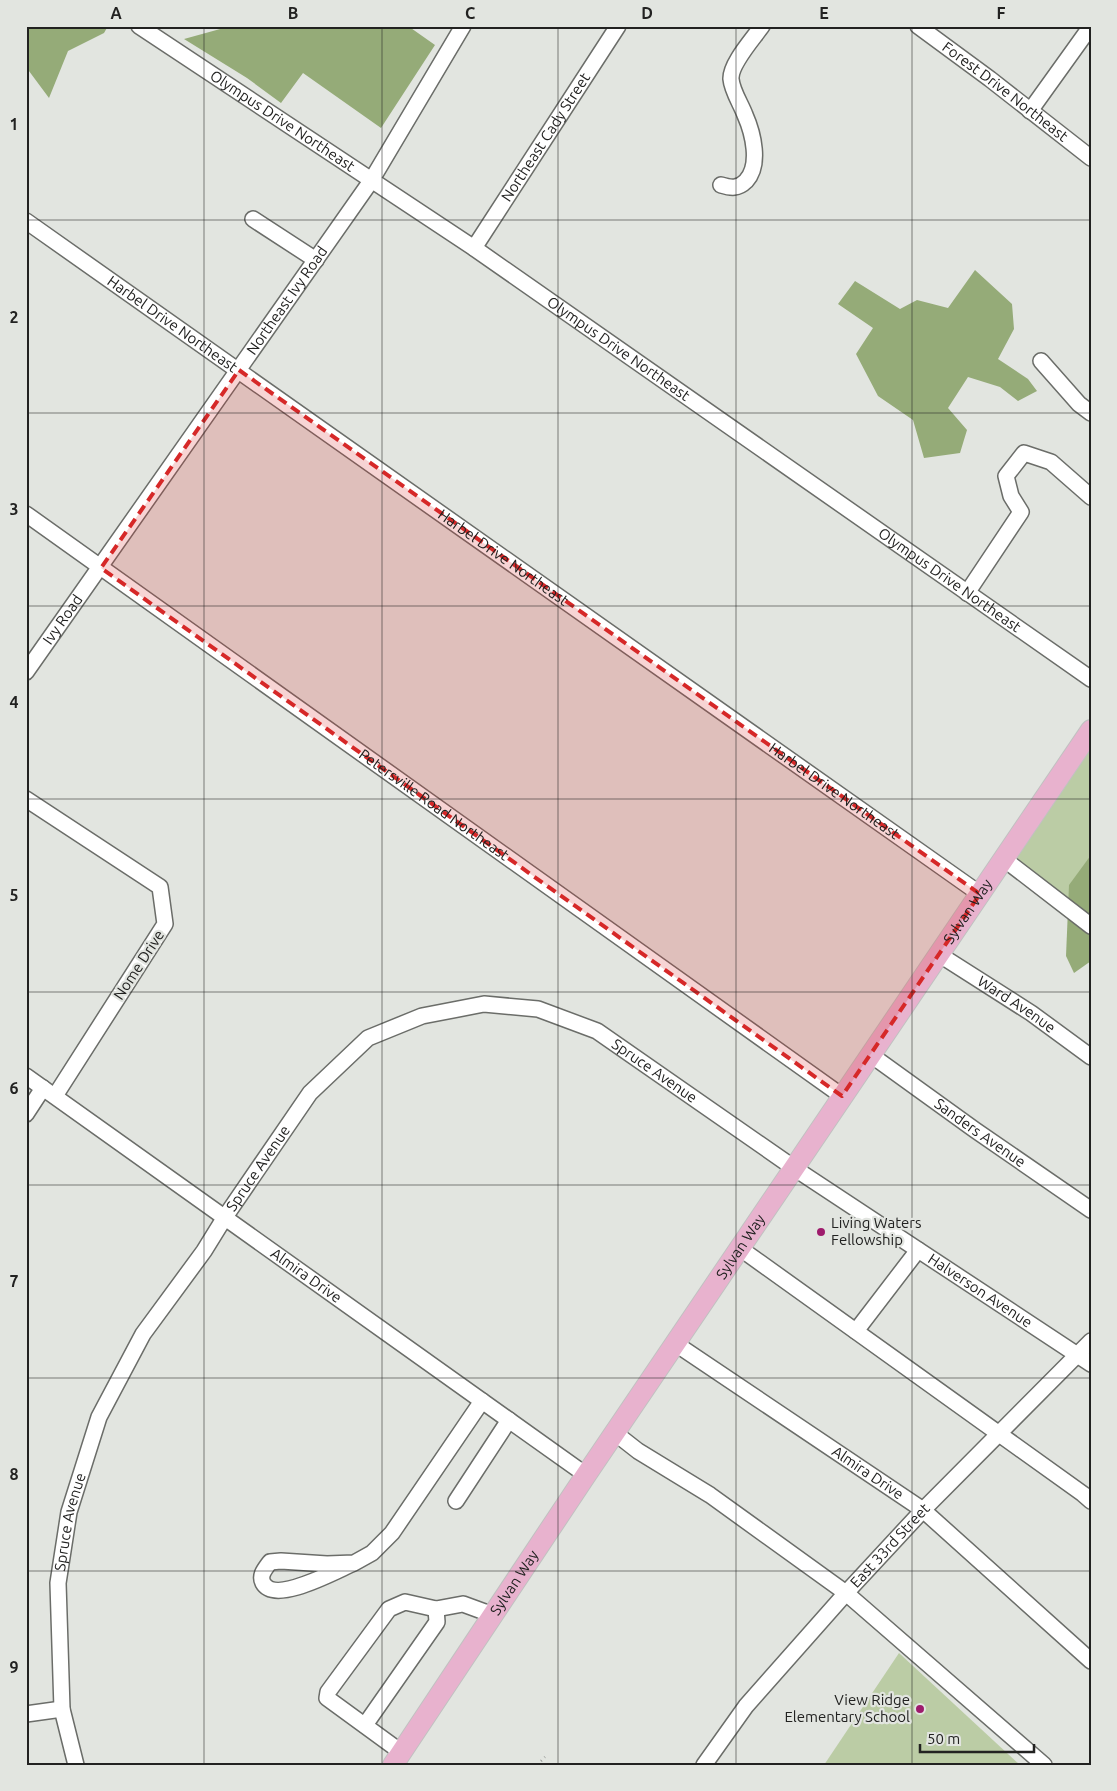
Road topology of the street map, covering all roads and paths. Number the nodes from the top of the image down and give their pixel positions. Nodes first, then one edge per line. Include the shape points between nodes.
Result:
1 (139, 26) edge
2 (463, 26) edge
3 (618, 26) edge
4 (762, 26) edge
5 (918, 26) edge
6 (1090, 26) edge
7 (1030, 110) junction
8 (1091, 158) edge
9 (371, 181) junction
10 (721, 185) dead end
11 (253, 219) dead end
12 (26, 221) edge
13 (474, 248) junction
14 (316, 260) junction
15 (1040, 361) dead end
16 (239, 370) junction
17 (1091, 413) edge
18 (1091, 497) edge
19 (26, 514) edge
20 (101, 568) junction
21 (967, 592) junction
22 (26, 672) edge
23 (1091, 679) edge
24 (1091, 730) edge
25 (26, 799) edge
26 (1004, 859) junction
27 (980, 894) junction
28 (1091, 926) edge
29 (940, 955) junction
30 (871, 1054) junction
31 (1091, 1057) edge
32 (26, 1076) edge
33 (49, 1092) junction
34 (842, 1096) junction
35 (26, 1114) edge
36 (794, 1168) junction
37 (1091, 1210) edge
38 (225, 1217) junction
39 (741, 1249) junction
40 (918, 1250) junction
41 (856, 1331) junction
42 (1091, 1341) edge
43 (676, 1344) junction
44 (1076, 1355) junction
45 (1091, 1364) edge
46 (482, 1401) junction
47 (509, 1420) junction
48 (615, 1433) junction
49 (999, 1433) junction
50 (586, 1476) junction
51 (456, 1501) dead end
52 (1091, 1501) edge
53 (923, 1510) junction
54 (354, 1563) junction
55 (846, 1593) junction
56 (436, 1609) junction
57 (493, 1615) junction
58 (1091, 1661) edge
59 (62, 1708) junction
60 (26, 1714) edge
61 (365, 1726) junction
62 (545, 1757) dead end
63 (397, 1758) edge
64 (541, 1761) dead end
65 (76, 1765) edge
66 (704, 1765) edge
67 (1044, 1765) edge

1 - 9 street, Olympus Drive Northeast
2 - 9 street, Northeast Ivy Road
3 - 13 street, Northeast Cady Street
4 - 10 street via 737,61 731,79 754,146 751,173 737,188
5 - 7 street, Forest Drive Northeast
6 - 7 street
7 - 8 street, Forest Drive Northeast
9 - 13 street, Olympus Drive Northeast
9 - 14 street, Northeast Ivy Road
11 - 14 street
12 - 16 street, Harbel Drive Northeast
13 - 21 street, Olympus Drive Northeast
14 - 16 street, Northeast Ivy Road
15 - 17 street
16 - 20 street, Northeast Ivy Road
16 - 27 street, Harbel Drive Northeast
18 - 21 street via 1051,462 1024,453 1006,476 1011,496 1021,512
19 - 20 street, Petersville Road Northeast
20 - 22 street, Ivy Road
20 - 34 street, Petersville Road Northeast
21 - 23 street, Olympus Drive Northeast
24 - 26 main road, Sylvan Way
25 - 33 street, Nome Drive via 160,887 165,924
26 - 27 main road, Sylvan Way
26 - 28 street
27 - 29 main road, Sylvan Way
29 - 30 main road, Sylvan Way
29 - 31 street, Ward Avenue via 1031,1013
30 - 34 main road, Sylvan Way
30 - 37 street, Sanders Avenue
32 - 33 street, Almira Drive
33 - 35 street, Nome Drive
33 - 38 street, Almira Drive
34 - 36 main road, Sylvan Way
36 - 38 street, Spruce Avenue via 597,1031 538,1009 484,1004 422,1016 368,1038 310,1093
36 - 39 main road, Sylvan Way
36 - 40 street, Halverson Avenue
38 - 46 street, Almira Drive
38 - 59 street, Spruce Avenue via 143,1334 99,1417 69,1512 58,1583
39 - 41 street
39 - 43 main road, Sylvan Way
40 - 41 street
40 - 44 street, Halverson Avenue
41 - 49 street
42 - 44 street, East 33rd Street
43 - 48 main road, Sylvan Way
43 - 53 street, Almira Drive
44 - 45 street, Halverson Avenue
44 - 49 street, East 33rd Street
46 - 47 street, Almira Drive
46 - 54 street via 392,1533 372,1553
47 - 50 street, Almira Drive
47 - 51 street
48 - 50 main road, Sylvan Way
48 - 55 street via 638,1451 710,1495
49 - 52 street
49 - 53 street, East 33rd Street
50 - 57 main road, Sylvan Way
53 - 55 street, East 33rd Street
53 - 58 street, Almira Drive
54 - 54 street via 270,1562 263,1571 262,1580 272,1590 282,1591
55 - 66 street, East 33rd Street via 746,1706
55 - 67 street
56 - 57 street via 463,1604
56 - 61 street via 437,1622
56 - 61 street via 406,1602 389,1609 328,1692 327,1698
57 - 63 main road, Sylvan Way
59 - 60 street
59 - 65 street, Spruce Avenue
61 - 63 street
62 - 64 path

